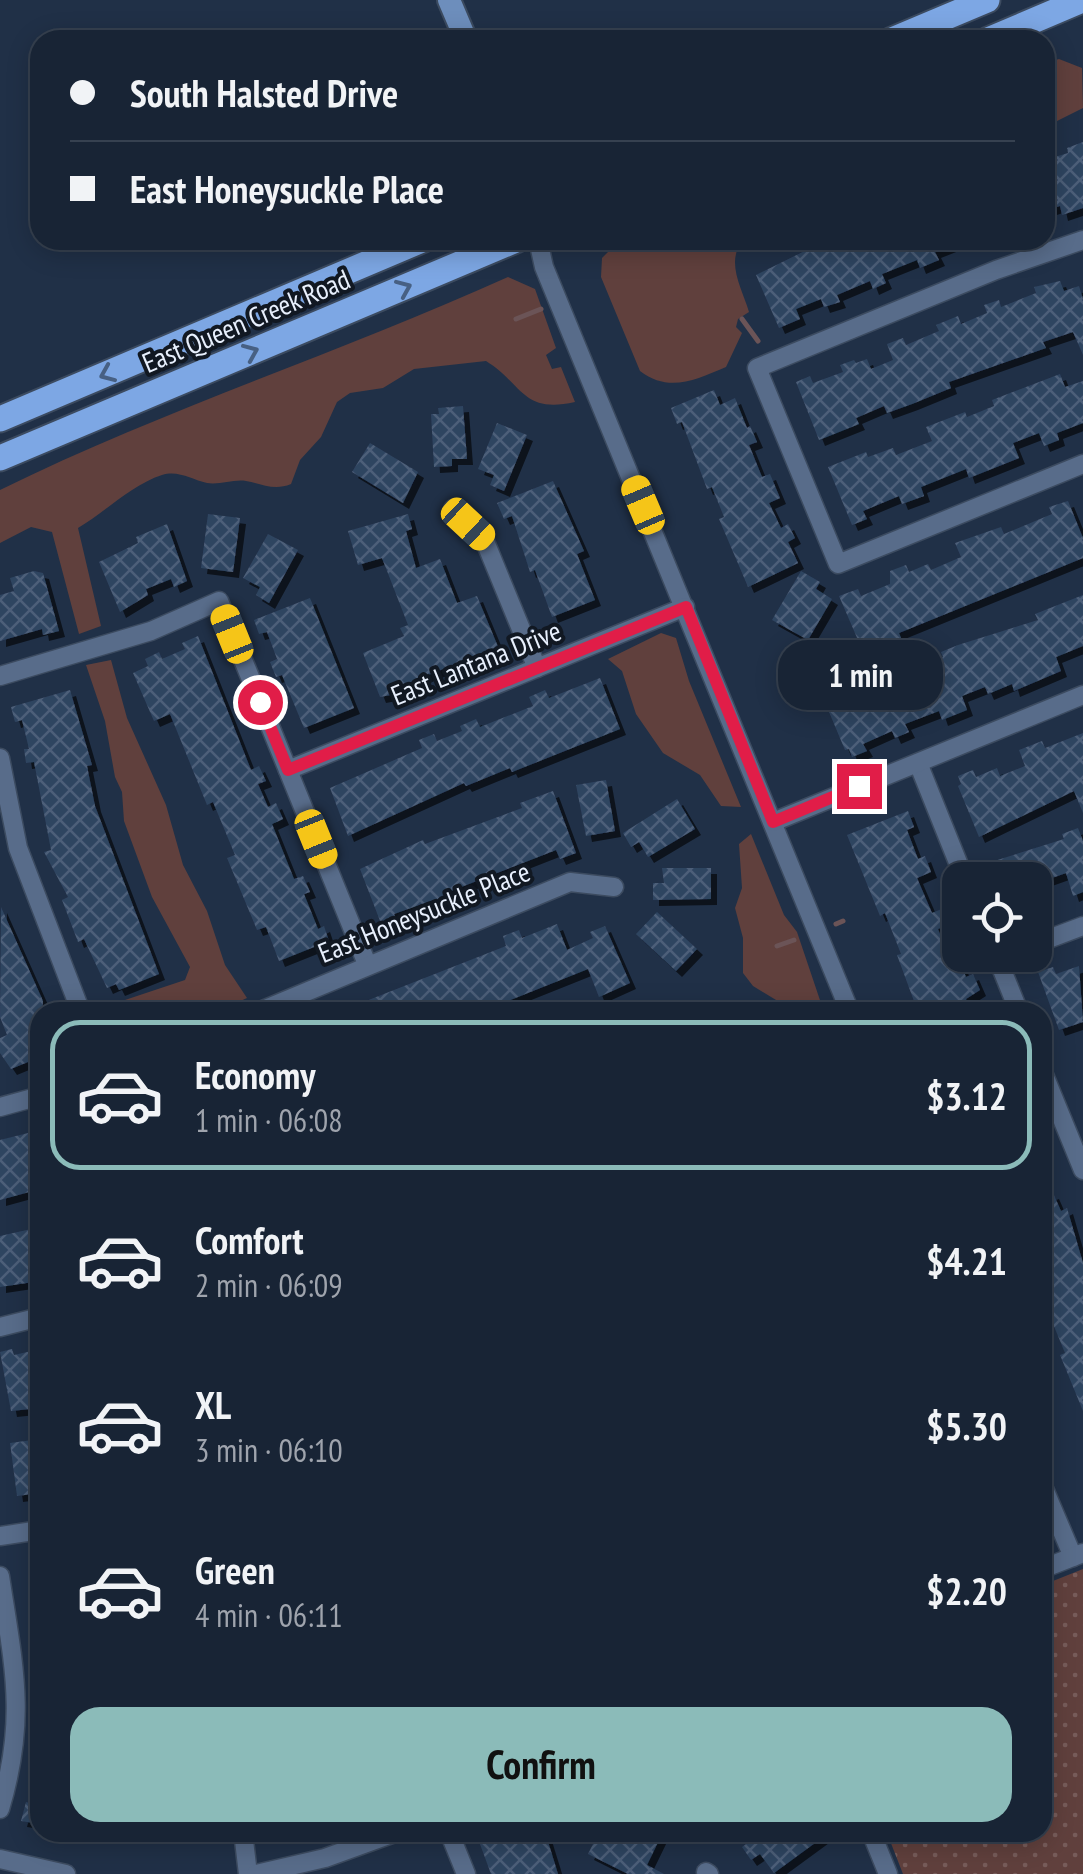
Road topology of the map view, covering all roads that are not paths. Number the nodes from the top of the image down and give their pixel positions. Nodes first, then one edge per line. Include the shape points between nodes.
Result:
1 (449, 0) edge
2 (986, 0) edge
3 (1082, 0) edge
4 (462, 30) edge
5 (916, 30) edge
6 (1012, 30) edge
7 (1083, 240) edge
8 (398, 250) edge
9 (492, 250) edge
10 (540, 250) edge
11 (1054, 250) edge
12 (1055, 250) edge
13 (0, 419) edge
14 (0, 458) edge
15 (1083, 464) edge
16 (452, 509) dead end
17 (686, 607) junction
18 (537, 668) junction
19 (0, 676) edge
20 (1083, 696) edge
21 (0, 758) edge
22 (918, 763) junction
23 (288, 770) junction
24 (773, 822) junction
25 (958, 862) edge
26 (614, 887) dead end
27 (1083, 926) edge
28 (1052, 938) edge
29 (368, 964) junction
30 (1005, 972) edge
31 (77, 1002) edge
32 (281, 1002) edge
33 (846, 1002) edge
34 (1016, 1002) edge
35 (1052, 1093) edge
36 (30, 1099) edge
37 (0, 1108) edge
38 (1081, 1158) edge
39 (30, 1320) edge
40 (0, 1327) edge
41 (1052, 1504) edge
42 (30, 1532) edge
43 (0, 1536) edge
44 (1078, 1555) edge
45 (1052, 1565) edge
46 (0, 1576) edge
47 (8, 1678) edge
48 (0, 1809) edge
49 (244, 1842) edge
50 (369, 1842) edge
51 (454, 1842) edge
52 (875, 1842) edge
53 (0, 1859) edge
54 (66, 1874) edge
55 (248, 1874) edge
56 (256, 1874) edge
57 (466, 1874) edge
58 (888, 1874) edge

1 - 4 street
2 - 5 main road
3 - 6 main road
7 - 12 street
8 -> 13 main road, East Queen Creek Road
14 -> 9 main road, East Queen Creek Road
10 - 17 street
11 - 15 street via 757,368 838,564
16 - 18 street via 484,539
17 - 18 street, East Lantana Drive
17 - 24 street
18 - 23 street, East Lantana Drive
19 - 23 street via 151,630 219,600
20 - 22 street
21 - 31 street via 18,848
22 - 24 street
22 - 25 street
23 - 29 street
24 - 33 street
26 - 29 street, East Honeysuckle Place via 570,882
27 - 28 street
29 - 32 street, East Honeysuckle Place
30 - 34 street
35 - 38 street
36 - 37 street
39 - 40 street
41 - 44 street
42 - 43 street
44 - 45 street
46 - 47 street
47 - 48 street via 18,1737
49 - 55 street
50 - 56 street
51 - 57 street
52 - 58 street
53 - 54 street

